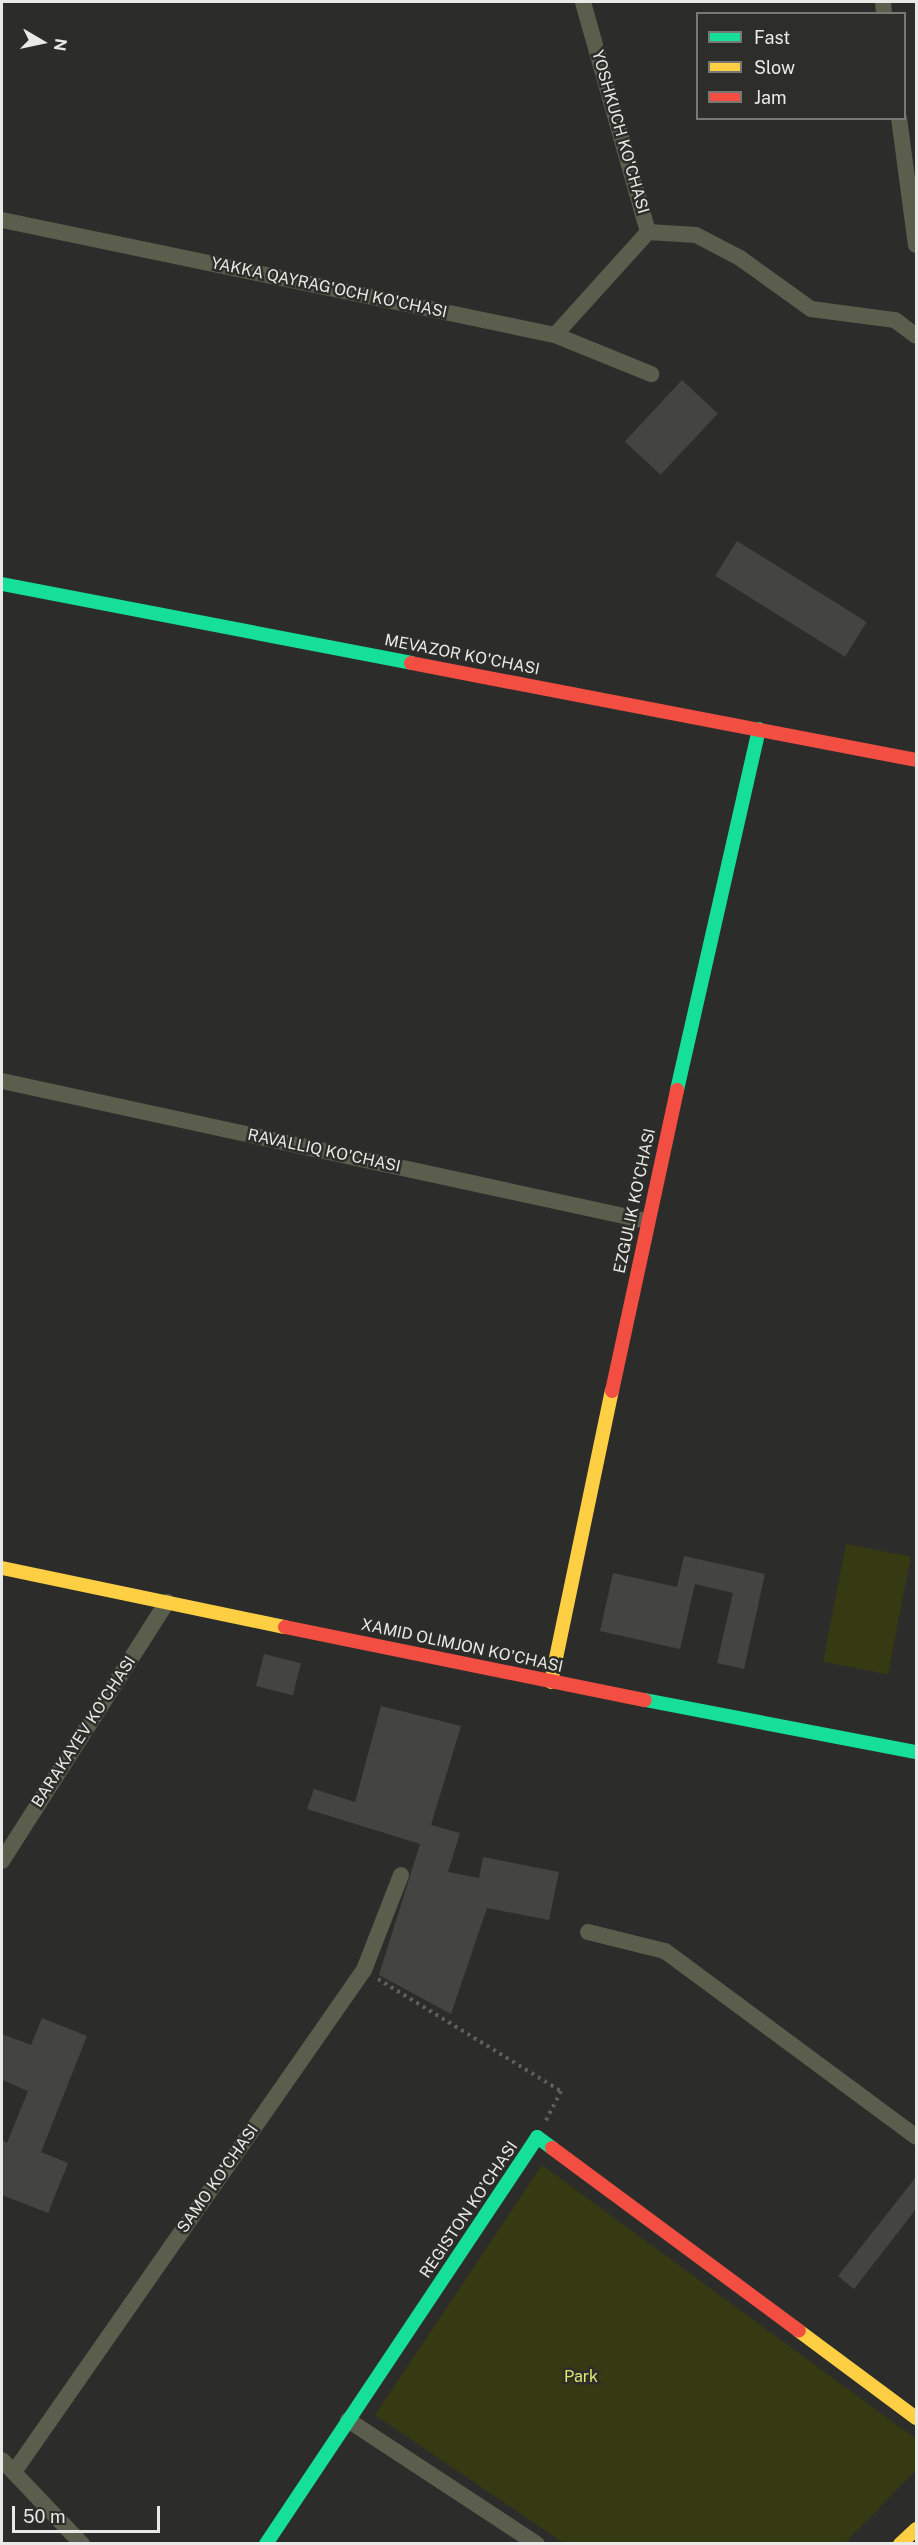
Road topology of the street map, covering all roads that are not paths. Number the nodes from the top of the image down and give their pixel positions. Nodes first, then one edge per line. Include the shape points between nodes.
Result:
1 (583, 2) edge
2 (899, 120) edge
3 (2, 220) edge
4 (648, 232) junction
5 (916, 245) edge
6 (555, 335) junction
7 (916, 336) edge
8 (651, 374) dead end
9 (2, 584) edge
10 (759, 729) junction
11 (916, 760) edge
12 (2, 1081) edge
13 (647, 1221) junction
14 (2, 1568) edge
15 (167, 1602) junction
16 (551, 1682) junction
17 (916, 1752) edge
18 (2, 1861) edge
19 (401, 1875) dead end
20 (588, 1932) dead end
21 (916, 2137) edge
22 (916, 2418) edge
23 (348, 2420) junction
24 (8, 2466) edge
25 (916, 2529) edge
26 (82, 2544) edge
27 (266, 2544) edge
28 (537, 2544) edge
29 (900, 2544) edge

1 - 4 street, YOSHKUCH KO'CHASI
2 - 5 street
3 - 6 street, YAKKA QAYRAG'OCH KO'CHASI
4 - 6 street, YOSHKUCH KO'CHASI
4 - 7 street via 696,235 740,258 811,309 895,320
6 - 8 street, YAKKA QAYRAG'OCH KO'CHASI
9 - 10 street, MEVAZOR KO'CHASI
10 - 11 street, MEVAZOR KO'CHASI
10 - 13 street, EZGULIK KO'CHASI
12 - 13 street, RAVALLIQ KO'CHASI
13 - 16 street, EZGULIK KO'CHASI
14 - 15 street, XAMID OLIMJON KO'CHASI
15 - 16 street, XAMID OLIMJON KO'CHASI
15 - 18 street, BARAKAYEV KO'CHASI
16 - 17 street, XAMID OLIMJON KO'CHASI
19 - 24 street, SAMO KO'CHASI via 364,1970
20 - 21 street via 665,1951
22 - 23 street, REGISTON KO'CHASI via 537,2137
23 - 27 street, REGISTON KO'CHASI
23 - 28 street
24 - 26 street
25 - 29 street

